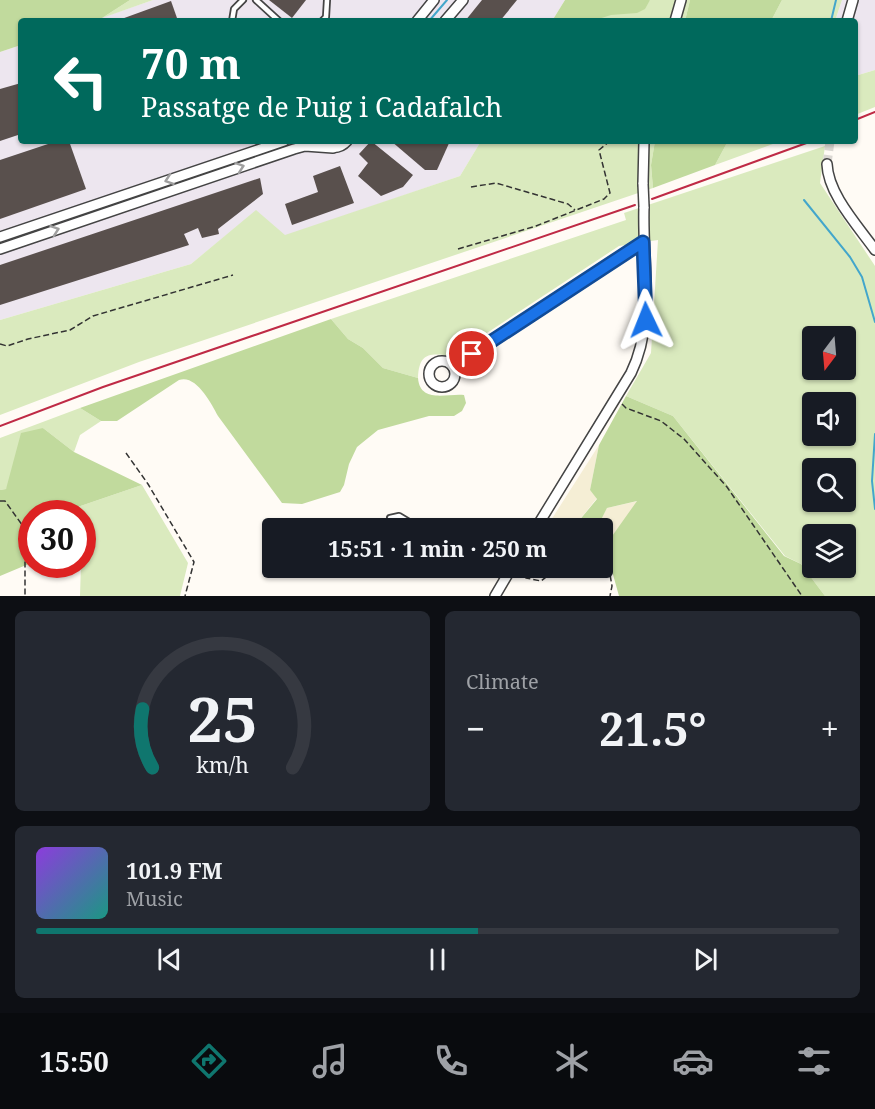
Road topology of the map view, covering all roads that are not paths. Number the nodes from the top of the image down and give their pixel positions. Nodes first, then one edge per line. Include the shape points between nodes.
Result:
1 (243, 0) edge
2 (256, 0) edge
3 (327, 0) edge
4 (434, 0) edge
5 (463, 0) edge
6 (681, 0) edge
7 (853, 0) edge
8 (232, 18) edge
9 (276, 18) edge
10 (325, 18) edge
11 (419, 18) edge
12 (448, 18) edge
13 (676, 18) edge
14 (848, 18) edge
15 (275, 144) edge
16 (323, 144) edge
17 (344, 144) edge
18 (644, 144) edge
19 (333, 148) junction
20 (827, 164) tunnel mouth
21 (0, 237) edge
22 (643, 242) junction
23 (0, 249) edge
24 (875, 250) edge
25 (453, 367) dead end
26 (390, 518) dead end
27 (402, 518) edge
28 (542, 518) edge
29 (506, 578) edge
30 (495, 596) edge

1 - 8 lane via 234,9
2 - 9 lane
3 - 10 lane
4 - 11 street
5 - 12 street
6 - 13 street
7 - 14 street
15 -> 21 street
16 - 19 street
17 - 19 street
18 - 22 street, bridge
23 -> 19 street via 294,149
20 - 24 street via 834,192
22 - 25 street
22 - 28 street via 646,320 639,357
26 - 27 lane
29 - 30 street

